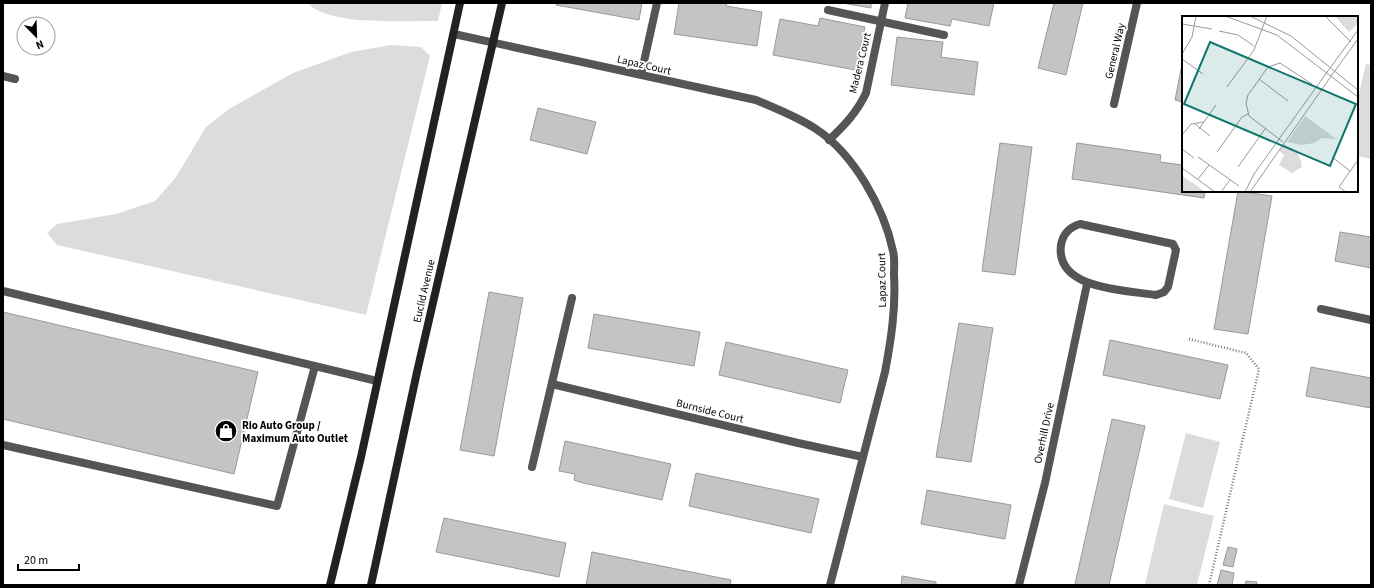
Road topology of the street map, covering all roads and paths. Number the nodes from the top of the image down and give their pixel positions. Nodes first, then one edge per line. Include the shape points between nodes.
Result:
1 (460, 3) edge
2 (502, 3) edge
3 (657, 3) edge
4 (885, 3) edge
5 (1137, 3) edge
6 (828, 10) dead end
7 (881, 21) junction
8 (454, 34) junction
9 (944, 35) dead end
10 (493, 42) junction
11 (641, 75) junction
12 (3, 76) edge
13 (14, 79) dead end
14 (1114, 104) dead end
15 (829, 140) junction
16 (1087, 284) junction
17 (3, 291) edge
18 (572, 298) dead end
19 (1321, 309) dead end
20 (1371, 320) edge
21 (1189, 339) dead end
22 (315, 366) junction
23 (377, 381) junction
24 (552, 384) junction
25 (3, 445) edge
26 (863, 457) junction
27 (532, 467) dead end
28 (330, 585) edge
29 (371, 585) edge
30 (830, 585) edge
31 (1019, 585) edge
32 (1209, 585) edge

1 - 8 main road
2 - 10 main road, Euclid Avenue
3 - 11 street
4 - 7 street, Madera Court
5 - 14 street, General Way
6 - 7 street
7 - 9 street
7 - 15 street, Madera Court via 866,93 847,124
8 - 10 street, Lapaz Court
8 - 23 main road
10 - 11 street, Lapaz Court
10 - 29 main road, Euclid Avenue
11 - 15 street, Lapaz Court via 756,100 791,114
12 - 13 street
15 - 26 street, Lapaz Court via 850,162 869,189 884,220 894,252 892,338
16 - 16 street via 1156,295 1164,292 1168,287 1176,250 1173,244 1167,242 1080,224 1072,226 1065,233 1061,245 1062,258 1075,278
16 - 31 street, Overhill Drive via 1045,483
17 - 22 street
18 - 24 street
19 - 20 street
21 - 32 path via 1246,353 1259,369
22 - 23 street
22 - 25 street via 277,506
23 - 28 main road
24 - 26 street, Burnside Court via 798,444
24 - 27 street
26 - 30 street, Lapaz Court

